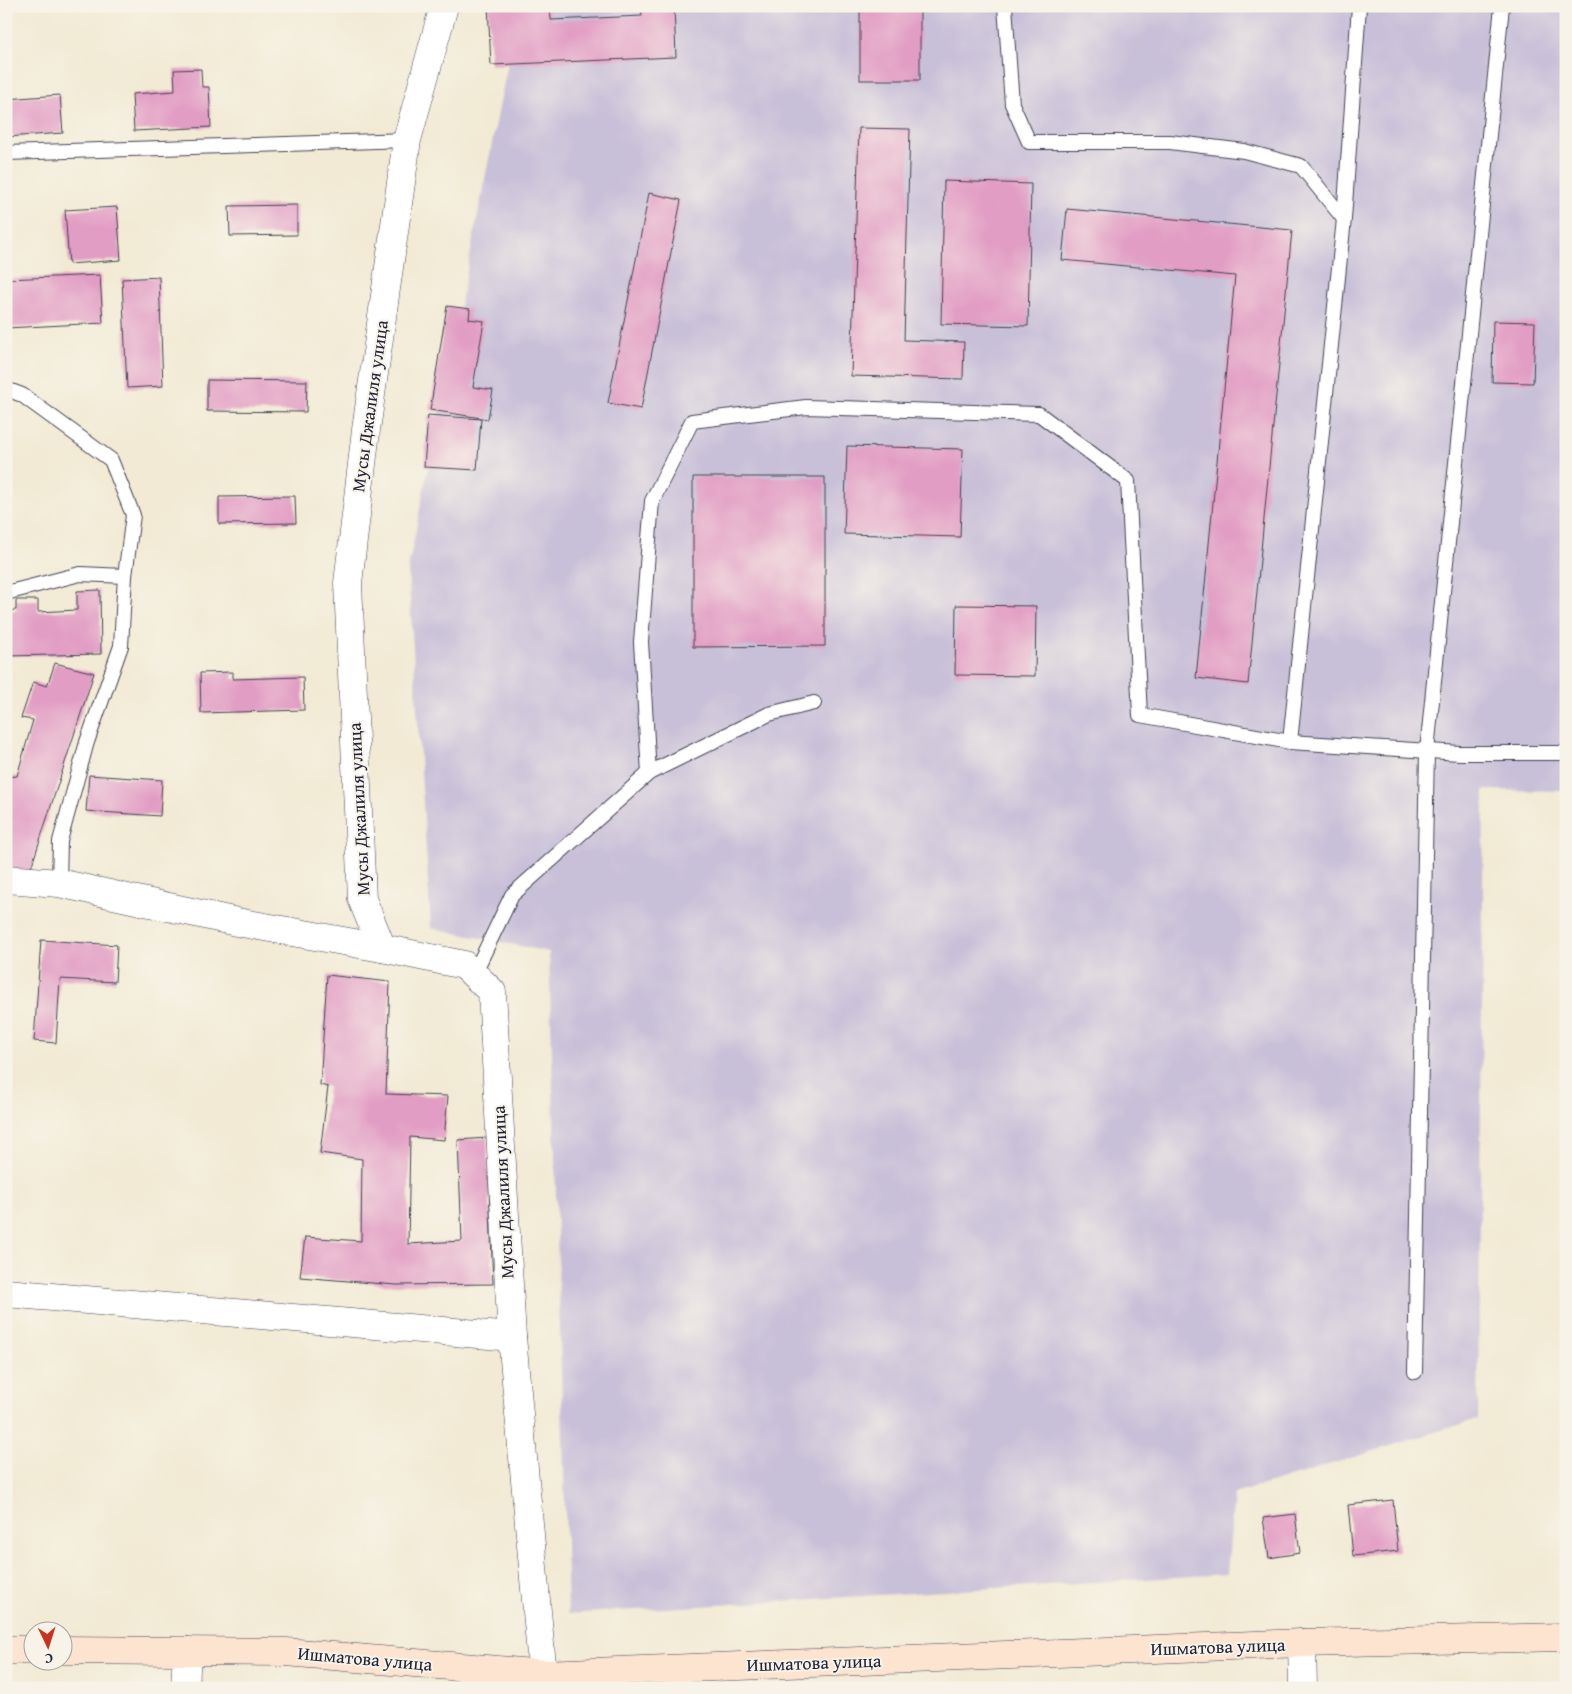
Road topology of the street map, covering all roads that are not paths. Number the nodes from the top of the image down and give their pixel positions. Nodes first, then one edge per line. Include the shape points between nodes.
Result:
1 (444, 6) edge
2 (1005, 6) edge
3 (1359, 6) edge
4 (1502, 6) edge
5 (407, 140) junction
6 (6, 153) edge
7 (1344, 219) junction
8 (6, 389) edge
9 (125, 576) junction
10 (6, 593) edge
11 (814, 703) dead end
12 (1290, 742) junction
13 (1427, 751) junction
14 (1566, 753) edge
15 (649, 773) junction
16 (6, 879) edge
17 (59, 883) junction
18 (382, 948) junction
19 (474, 974) junction
20 (6, 1293) edge
21 (512, 1337) junction
22 (1415, 1372) dead end
23 (1566, 1636) edge
24 (1302, 1643) junction
25 (6, 1650) edge
26 (22, 1650) edge
27 (72, 1650) edge
28 (187, 1651) junction
29 (544, 1681) edge
30 (186, 1688) edge
31 (1302, 1688) edge

1 - 5 street, Мусы Джалиля улица
2 - 7 lane via 1012,104 1029,142 1170,142 1244,151 1301,166
3 - 7 lane
4 - 13 lane
5 - 6 lane
5 - 18 street, Мусы Джалиля улица via 348,582 362,899
7 - 12 lane
8 - 9 lane via 22,395 111,460 132,515
9 - 10 lane via 80,574
9 - 17 lane via 121,646 87,742 60,841
11 - 15 lane via 769,714
12 - 13 lane
12 - 15 lane via 1140,715 1128,481 1039,414 806,407 692,421 652,500 641,642
13 - 14 lane
13 - 22 lane
15 - 19 lane via 512,895
16 - 17 street
17 - 18 street via 237,922
18 - 19 street, Мусы Джалиля улица via 464,965
19 - 21 street, Мусы Джалиля улица via 492,992
20 - 21 street
21 - 29 street, Мусы Джалиля улица
23 - 24 main road, Ишматова улица
24 - 29 main road, Ишматова улица
24 - 31 street
25 - 26 main road
27 - 28 main road, Ишматова улица
28 - 29 main road, Ишматова улица via 286,1652
28 - 30 street

